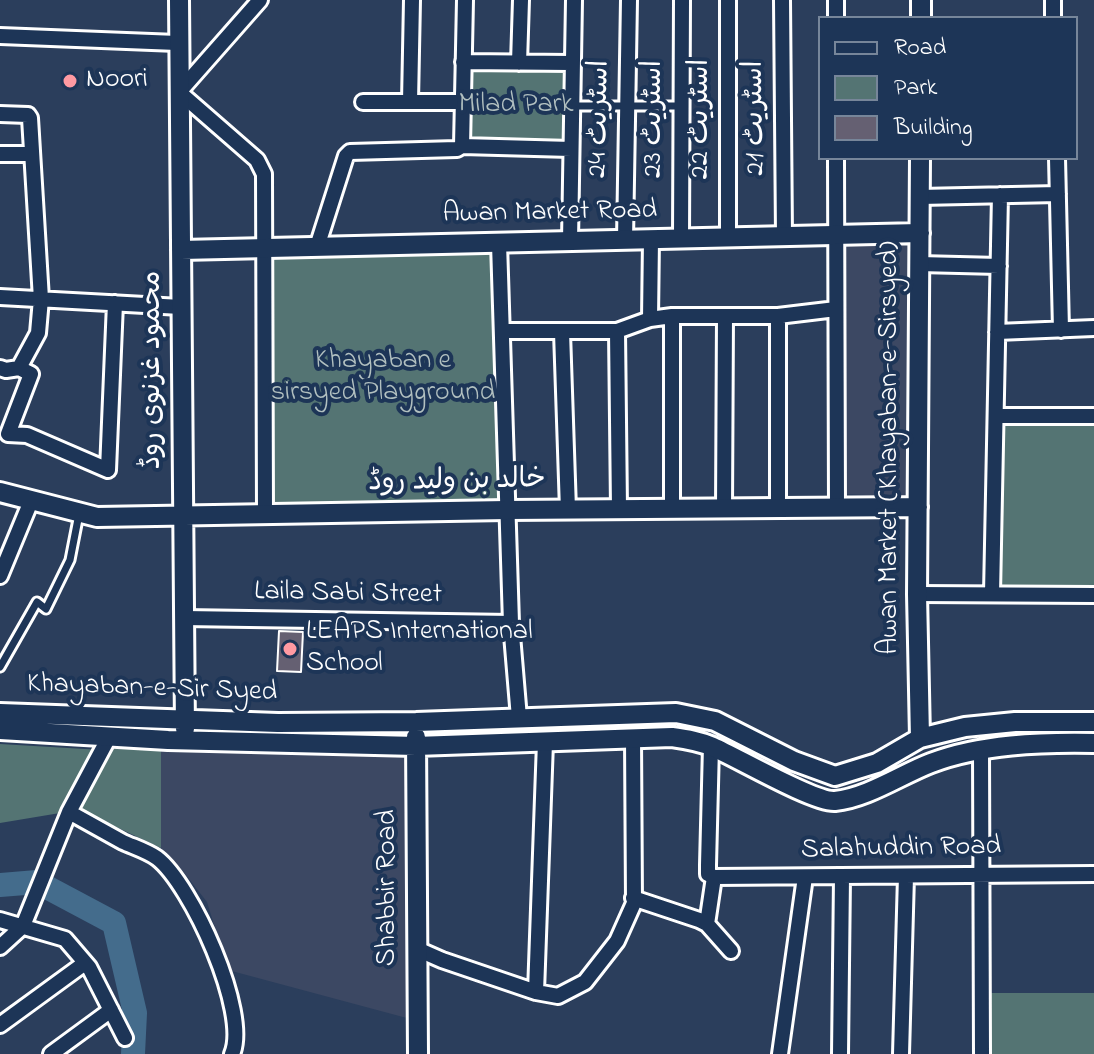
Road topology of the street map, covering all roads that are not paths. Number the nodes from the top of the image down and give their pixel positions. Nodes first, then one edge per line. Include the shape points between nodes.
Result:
1 (179, 0) edge
2 (260, 0) edge
3 (412, 0) edge
4 (465, 0) edge
5 (521, 0) edge
6 (574, 0) edge
7 (629, 0) edge
8 (682, 0) edge
9 (728, 0) edge
10 (782, 0) edge
11 (0, 36) edge
12 (177, 43) junction
13 (463, 62) junction
14 (519, 63) junction
15 (571, 63) junction
16 (179, 92) junction
17 (363, 102) dead end
18 (410, 102) junction
19 (462, 102) junction
20 (571, 106) junction
21 (681, 106) junction
22 (628, 107) junction
23 (0, 114) edge
24 (462, 146) junction
25 (571, 149) junction
26 (0, 154) edge
27 (32, 154) junction
28 (836, 160) edge
29 (920, 160) edge
30 (1057, 160) edge
31 (1058, 194) junction
32 (1000, 195) junction
33 (920, 197) junction
34 (920, 233) junction
35 (836, 235) junction
36 (784, 236) junction
37 (728, 238) junction
38 (651, 239) junction
39 (681, 239) junction
40 (625, 240) junction
41 (570, 241) junction
42 (499, 243) junction
43 (317, 247) junction
44 (263, 248) junction
45 (181, 250) junction
46 (919, 264) junction
47 (999, 266) junction
48 (0, 297) edge
49 (41, 299) junction
50 (115, 303) junction
51 (181, 307) junction
52 (836, 309) junction
53 (672, 316) junction
54 (725, 316) junction
55 (778, 316) junction
56 (650, 319) junction
57 (1094, 328) edge
58 (1061, 330) junction
59 (502, 331) junction
60 (617, 331) junction
61 (562, 332) junction
62 (997, 332) junction
63 (0, 368) edge
64 (19, 368) junction
65 (996, 416) junction
66 (1094, 416) edge
67 (0, 492) edge
68 (31, 501) junction
69 (918, 507) junction
70 (778, 508) junction
71 (837, 508) junction
72 (619, 509) junction
73 (672, 509) junction
74 (724, 509) junction
75 (507, 510) junction
76 (568, 510) junction
77 (79, 514) junction
78 (265, 514) junction
79 (183, 515) junction
80 (0, 576) edge
81 (917, 594) junction
82 (992, 594) junction
83 (1094, 595) edge
84 (184, 618) junction
85 (511, 623) junction
86 (0, 667) edge
87 (0, 713) edge
88 (519, 718) junction
89 (185, 720) junction
90 (416, 722) junction
91 (1094, 722) edge
92 (0, 730) edge
93 (109, 737) junction
94 (633, 737) junction
95 (920, 738) junction
96 (185, 740) junction
97 (545, 742) junction
98 (1094, 743) edge
99 (416, 746) junction
100 (711, 746) junction
101 (981, 750) junction
102 (68, 816) junction
103 (1094, 874) edge
104 (711, 875) junction
105 (981, 875) junction
106 (906, 876) junction
107 (805, 877) junction
108 (842, 877) junction
109 (633, 898) junction
110 (0, 920) edge
111 (25, 920) junction
112 (707, 924) junction
113 (0, 947) edge
114 (417, 949) junction
115 (731, 951) dead end
116 (85, 963) junction
117 (536, 992) junction
118 (111, 1010) junction
119 (0, 1025) edge
120 (125, 1038) dead end
121 (237, 1051) edge
122 (51, 1054) edge
123 (418, 1054) edge
124 (780, 1054) edge
125 (840, 1054) edge
126 (901, 1054) edge
127 (982, 1054) edge

1 - 12 street, محمود غزنوی روڈ
2 - 16 street
3 - 18 street
4 - 13 street
5 - 14 street
6 - 15 street
7 - 22 street, اسٹریٹ 24
8 - 21 street, اسٹریٹ 23
9 - 37 street, اسٹریٹ 22
10 - 36 street, اسٹریٹ 21
11 - 12 street
12 - 16 street, محمود غزنوی روڈ
13 - 14 street
13 - 19 street
14 - 15 street
15 - 20 street
16 - 44 street via 257,160 264,174
16 - 45 street, محمود غزنوی روڈ
17 - 18 street
18 - 19 street
19 - 24 street
20 - 22 lane
20 - 25 street
21 - 22 lane
21 - 39 street, اسٹریٹ 23
22 - 40 street, اسٹریٹ 24
23 - 27 street via 28,115
24 - 25 street
24 - 43 street via 350,152
25 - 41 street
26 - 27 street
27 - 49 street
28 - 35 street
29 - 33 street, Awan Market (Khayaban-e-Sirsyed)
30 - 31 street
31 - 32 street
31 - 58 street
32 - 33 street
32 - 47 street
33 - 34 street, Awan Market (Khayaban-e-Sirsyed)
34 - 35 street, Awan Market Road
34 - 46 street, Awan Market (Khayaban-e-Sirsyed)
35 - 36 street, Awan Market Road
35 - 52 street
36 - 37 street, Awan Market Road
37 - 39 street, Awan Market Road
38 - 39 street, Awan Market Road
38 - 40 street, Awan Market Road
38 - 56 street
40 - 41 street, Awan Market Road
41 - 42 street, Awan Market Road
42 - 43 street, Awan Market Road
42 - 59 street
43 - 44 street, Awan Market Road
44 - 45 street, Awan Market Road
44 - 78 street
45 - 51 street, محمود غزنوی روڈ
46 - 47 street
46 - 69 street, Awan Market (Khayaban-e-Sirsyed)
47 - 62 street
48 - 49 street
49 - 50 street
49 - 64 street via 38,333
50 - 51 street
50 - 64 street via 108,470 27,435 8,434 31,374
51 - 79 street, محمود غزنوی روڈ
52 - 55 street
52 - 71 street
53 - 54 street
53 - 56 street
53 - 73 street
54 - 55 street
54 - 74 street
55 - 70 street
56 - 60 street
57 - 58 street
58 - 62 street
59 - 61 street
59 - 75 street
60 - 61 street
60 - 72 street
61 - 76 street
62 - 65 street
63 - 64 street
65 - 66 street
65 - 82 street
67 - 68 street, خالد بن ولید روڈ
68 - 77 street, خالد بن ولید روڈ
68 - 80 street
69 - 71 street, خالد بن ولید روڈ
69 - 81 street, Awan Market (Khayaban-e-Sirsyed)
70 - 71 street, خالد بن ولید روڈ
70 - 74 street, خالد بن ولید روڈ
72 - 73 street, خالد بن ولید روڈ
72 - 76 street, خالد بن ولید روڈ
73 - 74 street, خالد بن ولید روڈ
75 - 76 street, خالد بن ولید روڈ
75 - 78 street, خالد بن ولید روڈ
75 - 85 street
77 - 79 street, خالد بن ولید روڈ
77 - 86 lane via 70,560 46,609 37,602
78 - 79 street, خالد بن ولید روڈ
79 - 84 street, محمود غزنوی روڈ
81 - 82 street
81 - 95 street, Awan Market (Khayaban-e-Sirsyed)
82 - 83 street
84 - 85 street, Laila Sabi Street
84 - 89 street, محمود غزنوی روڈ
85 - 88 street
87 - 89 street, Khayaban-e-Sir Syed
88 - 90 street, Khayaban-e-Sir Syed
88 - 95 street, Khayaban-e-Sir Syed via 696,715 835,776 877,763
89 - 90 street, Khayaban-e-Sir Syed
89 - 96 street, محمود غزنوی روڈ
90 - 99 street, Shabbir Road
91 - 95 street, Khayaban-e-Sir Syed via 1015,722
92 - 93 street, Khayaban-e-Sir Syed
93 - 96 street, Khayaban-e-Sir Syed
93 - 102 street
94 - 97 street, Khayaban-e-Sir Syed
94 - 100 street, Khayaban-e-Sir Syed via 672,737
94 - 109 street
96 - 99 street, Khayaban-e-Sir Syed
97 - 99 street, Khayaban-e-Sir Syed
97 - 117 street
98 - 101 street, Khayaban-e-Sir Syed
99 - 114 street, Shabbir Road
100 - 101 street, Khayaban-e-Sir Syed via 833,802 929,764
100 - 104 street
101 - 105 street
102 - 111 street
102 - 121 street via 155,857 176,878 215,954 232,1003
103 - 105 street, Salahuddin Road
104 - 107 street, Salahuddin Road
104 - 112 street
105 - 106 street, Salahuddin Road
105 - 127 street
106 - 108 street, Salahuddin Road
106 - 126 street
107 - 108 street, Salahuddin Road
107 - 124 street
108 - 125 street
109 - 112 street
109 - 117 street via 617,941 585,982 558,996
110 - 111 street
111 - 113 street
111 - 116 street via 65,939
112 - 115 street
114 - 117 street
114 - 123 street, Shabbir Road
116 - 118 street
116 - 119 street
118 - 120 street
118 - 122 street

